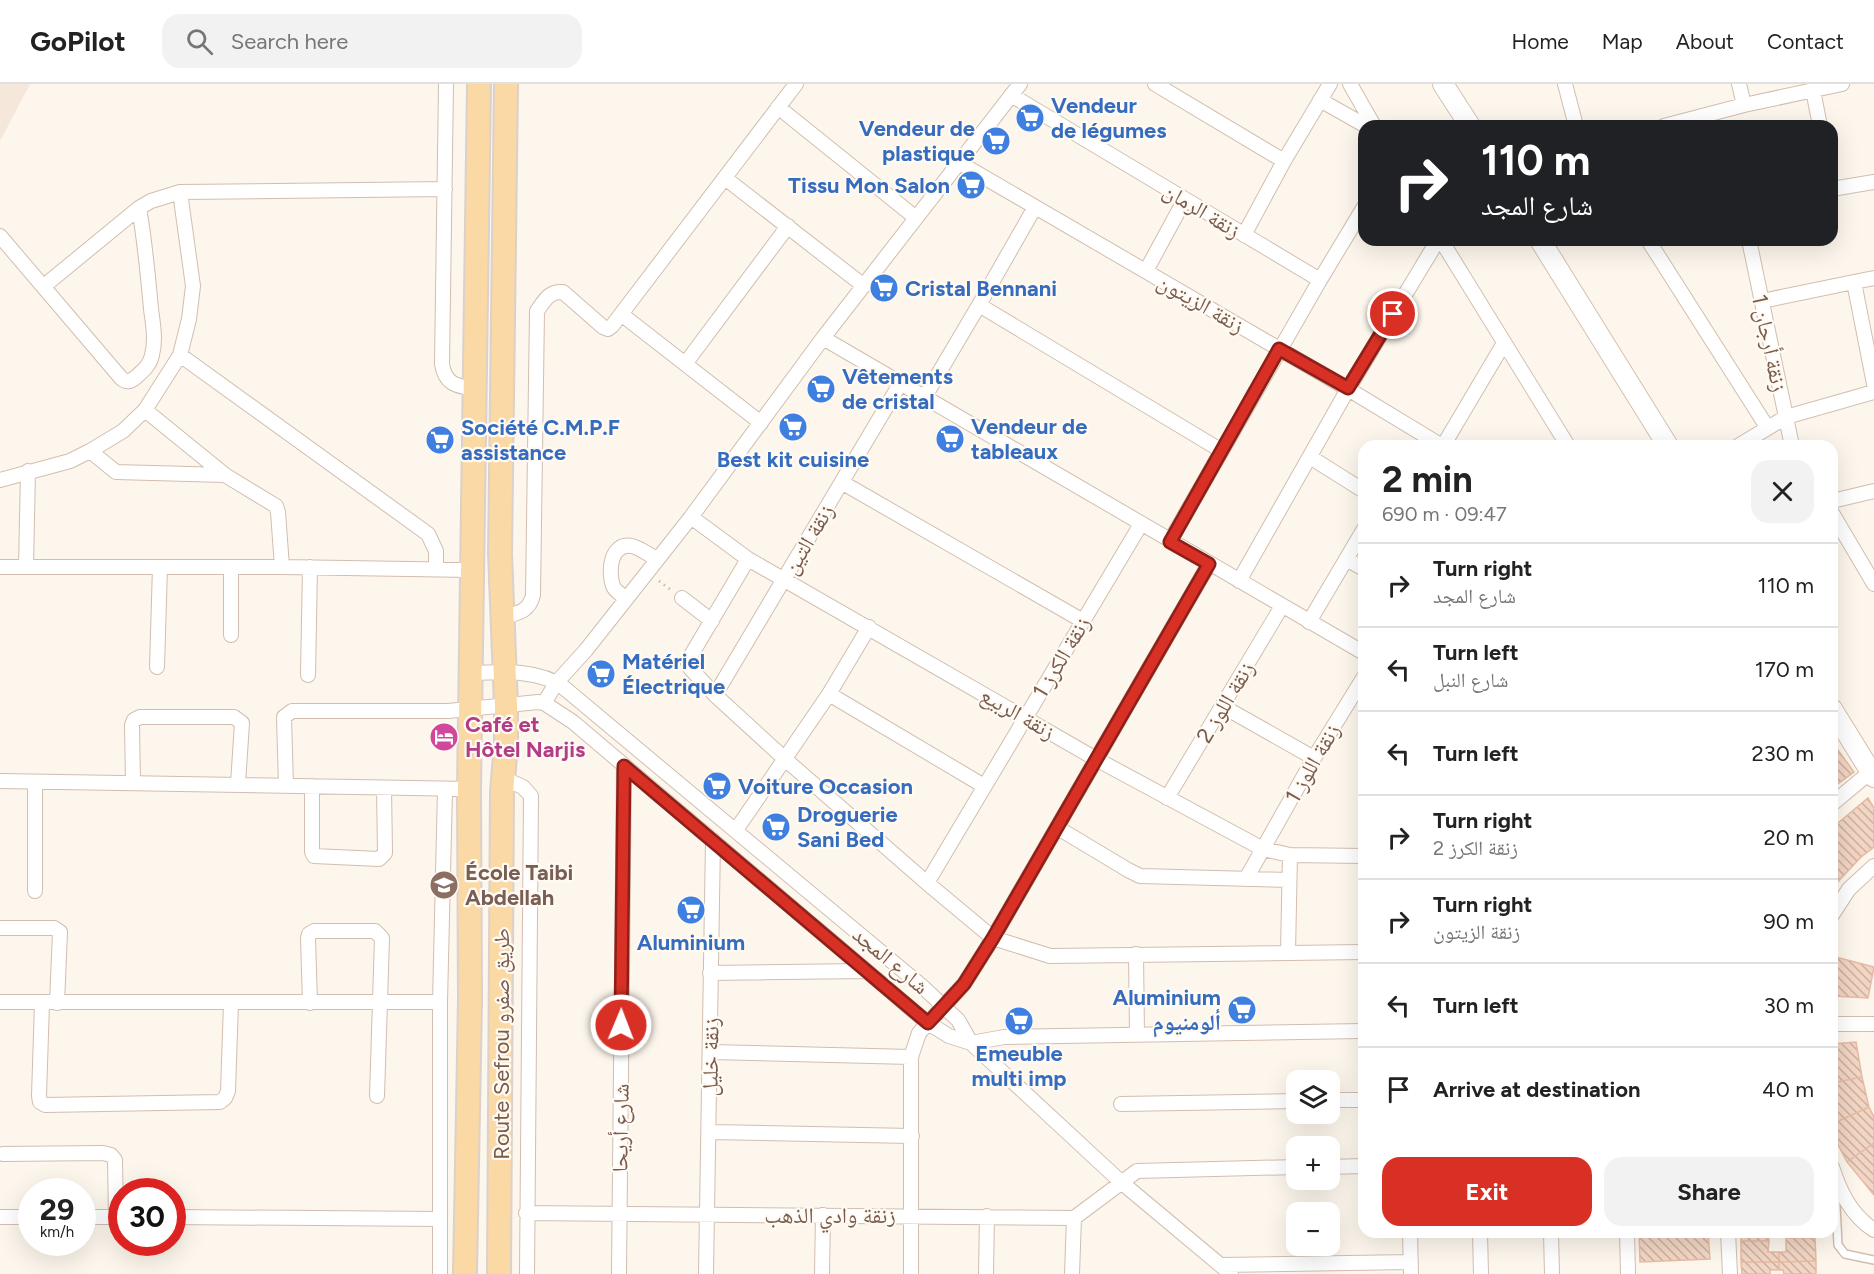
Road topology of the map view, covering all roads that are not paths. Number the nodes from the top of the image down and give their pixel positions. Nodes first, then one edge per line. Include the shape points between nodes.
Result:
1 (446, 84) edge
2 (478, 84) edge
3 (506, 84) edge
4 (796, 84) edge
5 (1155, 84) edge
6 (1330, 84) edge
7 (1350, 84) edge
8 (1443, 84) edge
9 (1565, 84) edge
10 (1740, 84) edge
11 (1842, 84) edge
12 (1015, 89) edge
13 (1812, 90) junction
14 (1320, 100) junction
15 (1744, 105) junction
16 (778, 107) junction
17 (1371, 120) edge
18 (1466, 120) edge
19 (1574, 120) edge
20 (1687, 120) edge
21 (1819, 120) edge
22 (1358, 121) edge
23 (1284, 161) junction
24 (958, 162) junction
25 (725, 178) junction
26 (1874, 182) edge
27 (1838, 185) edge
28 (445, 189) junction
29 (180, 192) junction
30 (1185, 199) junction
31 (1035, 207) junction
32 (139, 208) junction
33 (1358, 217) edge
34 (916, 218) junction
35 (788, 226) junction
36 (1244, 235) junction
37 (0, 236) edge
38 (1436, 246) edge
39 (1444, 246) edge
40 (1544, 246) edge
41 (1652, 246) edge
42 (1750, 246) edge
43 (1146, 271) junction
44 (1874, 278) edge
45 (1320, 280) junction
46 (1854, 282) junction
47 (44, 286) junction
48 (864, 286) junction
49 (1762, 301) junction
50 (979, 305) junction
51 (621, 314) junction
52 (823, 338) junction
53 (1504, 343) junction
54 (1279, 349) junction
55 (180, 355) junction
56 (685, 364) junction
57 (900, 384) junction
58 (1874, 384) edge
59 (1348, 388) junction
60 (474, 389) junction
61 (1874, 392) edge
62 (924, 398) junction
63 (146, 410) junction
64 (1786, 417) junction
65 (761, 423) junction
66 (1767, 428) junction
67 (1433, 440) edge
68 (1447, 440) edge
69 (1564, 440) edge
70 (1664, 440) edge
71 (1748, 440) edge
72 (1791, 440) edge
73 (90, 451) junction
74 (1222, 451) junction
75 (1310, 457) junction
76 (28, 471) junction
77 (225, 475) junction
78 (0, 480) edge
79 (843, 483) junction
80 (1358, 487) edge
81 (1874, 492) edge
82 (1838, 500) edge
83 (691, 517) junction
84 (1838, 522) edge
85 (1141, 524) junction
86 (1358, 539) edge
87 (1170, 542) junction
88 (657, 559) junction
89 (748, 559) junction
90 (1346, 559) junction
91 (1209, 564) junction
92 (1358, 566) edge
93 (0, 567) edge
94 (26, 567) junction
95 (160, 567) junction
96 (231, 567) junction
97 (282, 567) junction
98 (310, 567) junction
99 (1869, 567) edge
100 (436, 569) junction
101 (472, 570) junction
102 (784, 579) junction
103 (1239, 581) junction
104 (1874, 584) edge
105 (682, 598) road end
106 (626, 599) junction
107 (1282, 606) junction
108 (502, 617) junction
109 (712, 621) junction
110 (1083, 621) junction
111 (1309, 622) junction
112 (869, 627) junction
113 (231, 635) dead end
114 (1358, 650) edge
115 (156, 667) dead end
116 (504, 672) junction
117 (471, 673) junction
118 (308, 675) dead end
119 (557, 682) junction
120 (1358, 687) edge
121 (829, 694) junction
122 (715, 695) junction
123 (544, 703) junction
124 (506, 706) junction
125 (1222, 706) junction
126 (471, 710) junction
127 (1025, 717) junction
128 (1838, 718) edge
129 (1314, 758) junction
130 (1096, 759) junction
131 (786, 760) junction
132 (624, 766) junction
133 (1873, 772) edge
134 (503, 778) junction
135 (0, 781) edge
136 (35, 782) junction
137 (133, 783) junction
138 (238, 784) junction
139 (286, 786) junction
140 (312, 786) junction
141 (984, 786) junction
142 (384, 788) junction
143 (445, 789) junction
144 (469, 789) junction
145 (1167, 798) junction
146 (1838, 799) edge
147 (1058, 828) junction
148 (736, 830) junction
149 (713, 840) junction
150 (1263, 849) junction
151 (1290, 855) junction
152 (1358, 856) edge
153 (1874, 867) edge
154 (1246, 879) junction
155 (1289, 880) junction
156 (927, 883) junction
157 (35, 891) dead end
158 (1838, 906) edge
159 (0, 928) edge
160 (993, 938) junction
161 (1288, 952) junction
162 (1358, 952) edge
163 (1136, 954) junction
164 (866, 971) junction
165 (710, 973) junction
166 (0, 1002) edge
167 (440, 1002) junction
168 (42, 1003) junction
169 (57, 1003) junction
170 (231, 1003) junction
171 (310, 1003) junction
172 (380, 1003) junction
173 (943, 1006) junction
174 (928, 1023) junction
175 (1838, 1024) edge
176 (1874, 1024) edge
177 (1358, 1031) edge
178 (1137, 1035) junction
179 (971, 1043) junction
180 (710, 1052) junction
181 (911, 1057) junction
182 (376, 1096) dead end
183 (1340, 1100) edge
184 (1358, 1100) edge
185 (1286, 1101) edge
186 (1121, 1104) dead end
187 (709, 1132) junction
188 (912, 1136) junction
189 (3, 1154) dead end
190 (1358, 1166) edge
191 (1286, 1167) edge
192 (1340, 1167) edge
193 (116, 1178) edge
194 (1121, 1182) junction
195 (1838, 1183) edge
196 (526, 1213) junction
197 (619, 1214) junction
198 (707, 1214) junction
199 (822, 1215) junction
200 (912, 1215) junction
201 (987, 1216) junction
202 (0, 1217) edge
203 (18, 1217) edge
204 (186, 1217) edge
205 (1074, 1218) junction
206 (440, 1219) junction
207 (1874, 1230) edge
208 (1410, 1238) edge
209 (1480, 1238) edge
210 (1551, 1238) edge
211 (1627, 1238) edge
212 (1728, 1238) edge
213 (1838, 1238) edge
214 (1874, 1260) edge
215 (1411, 1268) edge
216 (1226, 1269) edge
217 (440, 1274) edge
218 (465, 1274) edge
219 (499, 1274) edge
220 (527, 1274) edge
221 (619, 1274) edge
222 (706, 1274) edge
223 (822, 1274) edge
224 (911, 1274) edge
225 (986, 1274) edge
226 (1072, 1274) edge
227 (1481, 1274) edge
228 (1552, 1274) edge
229 (1628, 1274) edge
230 (1730, 1274) edge

1 - 28 street
2 - 60 main road, Route Sefrou طريق صفرو
3 - 108 main road, Route Sefrou طريق صفرو
4 - 16 street
5 - 23 street
6 - 14 street
7 - 17 street
8 - 18 street
9 - 19 street
10 - 15 street
11 - 13 street
12 - 24 street
12 - 30 street, زنقة الرمان
13 - 15 street
13 - 21 street
14 - 22 street
14 - 23 street
15 - 20 street
16 - 25 street
16 - 34 street
23 - 36 street
24 - 31 street, زنقة الزيتون
24 - 34 street
25 - 35 street
25 - 51 street
26 - 27 street
28 - 29 street
28 - 60 street via 442,364 449,380
29 - 32 street
29 - 55 street via 193,286
30 - 36 street, زنقة الرمان
30 - 43 street
31 - 43 street, زنقة الزيتون
31 - 50 street
32 - 47 street
32 - 47 street via 148,259 154,337 153,354 146,369 130,381 123,381
33 - 45 street
34 - 48 street
35 - 48 street
35 - 56 street
36 - 45 street, زنقة الرمان
37 - 47 street
38 - 59 street
39 - 53 street
40 - 70 street
41 - 66 street
42 - 49 street, زنقة أرجان 1
43 - 54 street, زنقة الزيتون
44 - 46 street
45 - 54 street
46 - 49 street
46 - 58 street
48 - 52 street
49 - 64 street, زنقة أرجان 1
50 - 62 street
50 - 74 street
51 - 56 street
51 - 108 street via 608,329 563,292 549,295 537,310 533,595 526,610
52 - 57 street
52 - 65 street
53 - 68 street
53 - 69 street
54 - 59 street, زنقة الزيتون
54 - 74 street
55 - 63 street
55 - 100 street via 428,534 436,551
56 - 65 street
57 - 62 street
57 - 79 street, زنقة التين
59 - 67 street, زنقة الزيتون
59 - 75 street
60 - 101 main road, Route Sefrou طريق صفرو
61 - 64 street
62 - 85 street
63 - 73 street via 123,431
63 - 77 street
64 - 66 street
64 - 72 street, زنقة أرجان 1
65 - 83 street
66 - 71 street
73 - 76 street via 70,461
73 - 77 street via 116,472
74 - 87 street
75 - 80 street
75 - 103 street
76 - 78 street
76 - 94 street
77 - 97 street via 276,506
79 - 102 street, زنقة التين
79 - 110 street
81 - 82 street
83 - 88 street
83 - 89 street, زنقة الربيع
84 - 99 street
85 - 87 street
85 - 110 street, زنقة الكرز 1
86 - 90 street
87 - 91 street
88 - 106 street
88 - 106 street via 632,546 623,547 613,556 613,586
89 - 102 street, زنقة الربيع
89 - 109 street
90 - 92 street
90 - 111 street
91 - 103 street
91 - 130 street
93 - 94 street
94 - 95 street
95 - 96 street
95 - 115 street
96 - 97 street
96 - 113 street
97 - 98 street
98 - 100 street
98 - 118 street
99 - 104 street
100 - 101 street
101 - 117 main road, Route Sefrou طريق صفرو
102 - 112 street, زنقة الربيع
102 - 122 street, زنقة التين
103 - 107 street
105 - 109 street
106 - 119 street
107 - 111 street
107 - 125 street, زنقة اللوز 2
108 - 116 main road, Route Sefrou طريق صفرو
109 - 122 street via 688,663
110 - 127 street, زنقة الكرز 1
111 - 114 street
112 - 121 street
112 - 127 street, زنقة الربيع
116 - 117 street, شارع المجد
116 - 119 street, شارع المجد via 542,676
116 - 124 main road, Route Sefrou طريق صفرو
117 - 126 main road, Route Sefrou طريق صفرو
119 - 123 street
119 - 148 street, شارع المجد
120 - 129 street, زنقة اللوز 1
121 - 131 street
121 - 141 street
122 - 131 street
123 - 124 street
123 - 132 street, شارع المجد via 573,722
124 - 126 street
124 - 134 main road, Route Sefrou طريق صفرو
125 - 129 street
125 - 145 street, زنقة اللوز 2
126 - 139 street via 286,713
126 - 144 main road, Route Sefrou طريق صفرو
127 - 130 street, زنقة الربيع
127 - 141 street, زنقة الكرز 1
128 - 133 street
129 - 150 street, زنقة اللوز 1
130 - 145 street, زنقة الربيع
130 - 147 street
131 - 148 street
131 - 156 street
132 - 149 street, شارع المجد
132 - 197 street, شارع أريحا
133 - 146 street
134 - 196 street via 523,787 531,796
134 - 219 main road, Route Sefrou طريق صفرو
135 - 136 street
136 - 137 street
136 - 157 street
137 - 138 street
137 - 138 street via 134,720 234,717 242,723
138 - 139 street
139 - 140 street
140 - 142 street
140 - 142 street via 314,856 379,859 385,853
141 - 156 street, زنقة الكرز 1
142 - 143 street
143 - 144 street
143 - 167 street
144 - 218 main road, Route Sefrou طريق صفرو
145 - 150 street, زنقة الربيع
147 - 154 street via 1140,876
147 - 160 street
148 - 173 street, شارع المجد
149 - 164 street, شارع المجد
149 - 165 street, زنقة خليل
150 - 151 street, زنقة الربيع
150 - 154 street, زنقة اللوز 1
151 - 152 street, زنقة الربيع
151 - 155 street
153 - 158 street via 1849,889
154 - 155 street
155 - 161 street
156 - 160 street
159 - 169 street via 54,928 60,932
160 - 163 street via 1050,956
160 - 173 street via 964,984
161 - 162 street
161 - 163 street
163 - 178 street
164 - 165 street
164 - 174 street, شارع المجد
165 - 180 street, زنقة خليل
166 - 168 street
167 - 172 street
167 - 206 street
168 - 169 street
168 - 170 street via 39,1096 45,1105 220,1102 228,1091
169 - 170 street
170 - 171 street
171 - 172 street
171 - 172 street via 308,938 314,931 380,934
172 - 182 street
173 - 174 street
173 - 179 street, شارع المجد via 958,1020
174 - 179 street, شارع المجد
174 - 181 street via 919,1033
175 - 176 street
177 - 178 street
178 - 179 street via 1004,1037
179 - 194 street
180 - 181 street
180 - 187 street, زنقة خليل
181 - 188 street
183 - 184 street
185 - 186 street
187 - 188 street
187 - 198 street, زنقة خليل
188 - 200 street
189 - 193 street via 103,1153 115,1161
190 - 192 street
191 - 194 street via 1137,1171
194 - 205 street
194 - 216 street
195 - 207 street via 1851,1210
196 - 197 street, زنقة وادي الذهب
196 - 220 street
197 - 198 street, زنقة وادي الذهب
197 - 221 street, شارع أريحا
198 - 199 street, زنقة وادي الذهب
198 - 222 street, زنقة خليل
199 - 200 street, زنقة وادي الذهب
199 - 223 street
200 - 201 street, زنقة وادي الذهب
200 - 224 street
201 - 205 street, زنقة وادي الذهب
201 - 225 street
202 - 203 street
204 - 206 street
205 - 226 street
206 - 217 street
208 - 215 street
209 - 227 street
210 - 228 street
211 - 229 street
212 - 230 street
213 - 214 lane via 1845,1254
215 - 216 street

